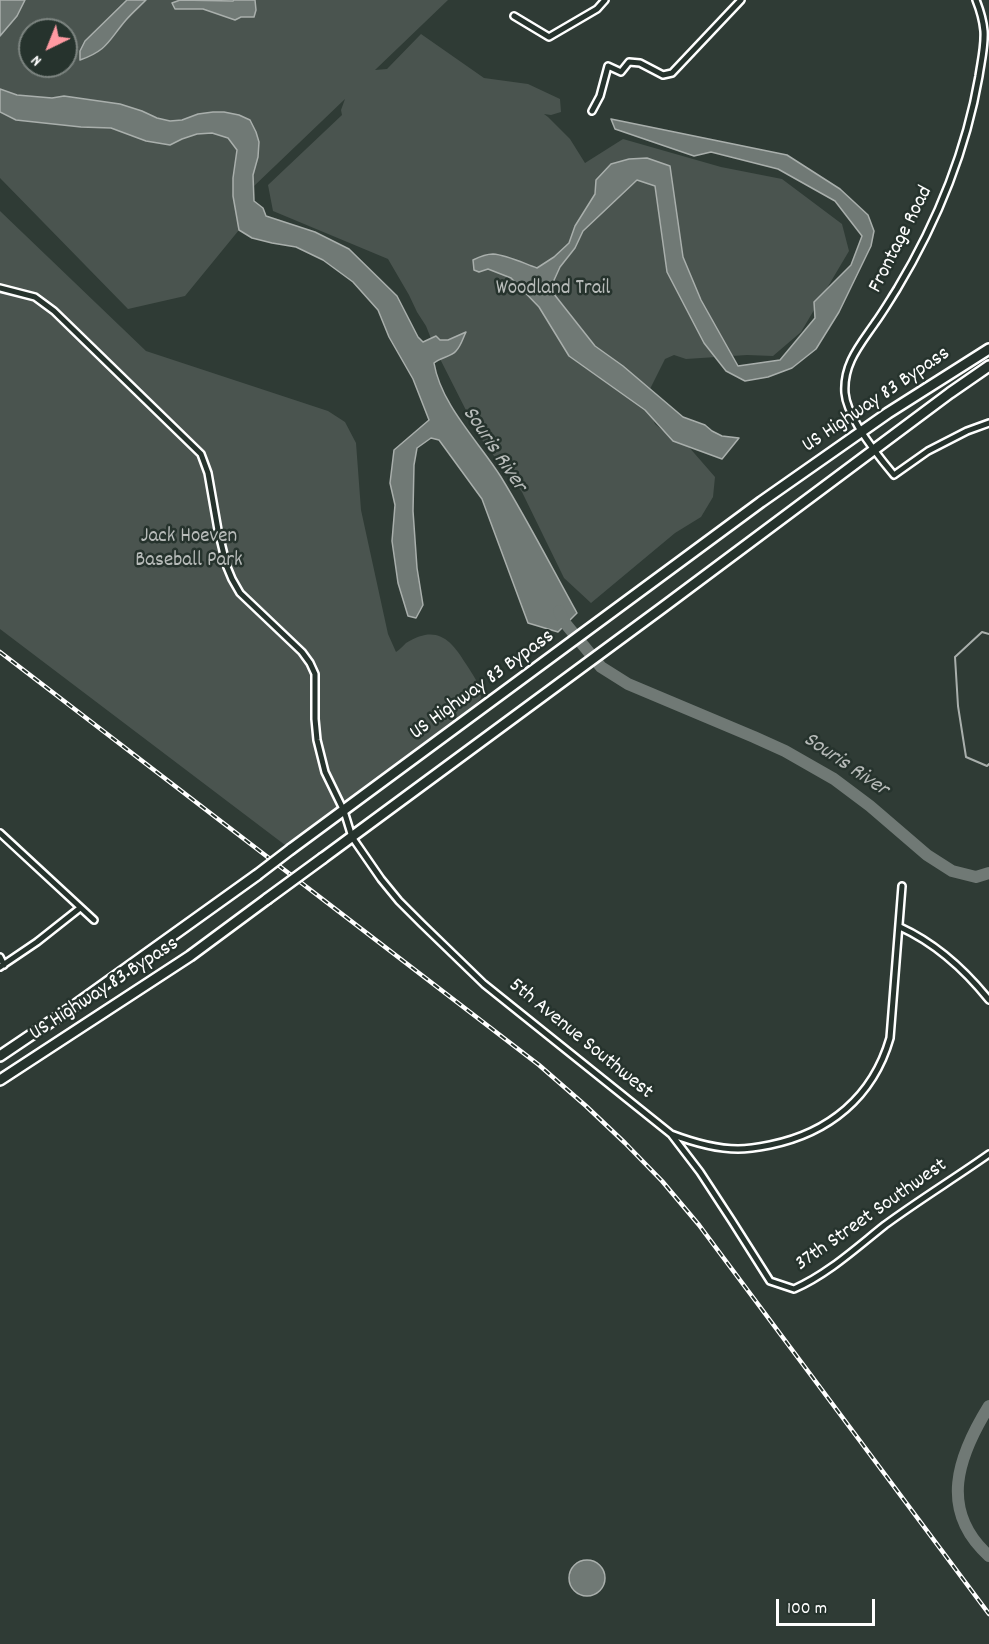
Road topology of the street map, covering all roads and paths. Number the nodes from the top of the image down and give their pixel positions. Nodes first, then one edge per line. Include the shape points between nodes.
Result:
1 (605, 0) edge
2 (741, 0) edge
3 (976, 0) edge
4 (514, 16) dead end
5 (592, 111) dead end
6 (0, 288) edge
7 (989, 349) edge
8 (989, 366) edge
9 (989, 423) edge
10 (862, 431) junction
11 (874, 449) junction
12 (344, 811) junction
13 (0, 833) edge
14 (352, 837) junction
15 (903, 886) dead end
16 (80, 908) junction
17 (94, 920) dead end
18 (900, 927) junction
19 (0, 957) edge
20 (2, 966) edge
21 (989, 1000) edge
22 (0, 1056) edge
23 (0, 1080) edge
24 (671, 1134) junction
25 (989, 1154) edge
26 (770, 1281) joint

1 - 4 street via 597,9 549,37
2 - 5 street via 672,73 663,75 640,63 629,62 621,72 608,66
3 - 10 street, Frontage Road via 984,33 983,48 976,91 948,186 928,234 846,372 845,395
6 - 12 street, 5th Avenue Southwest via 34,297 54,311 201,454 232,579 240,593 302,652 315,674 319,753
7 - 10 highway, US Highway 83 Bypass
8 - 11 highway, US Highway 83 Bypass
9 - 11 street, Frontage Road via 928,451 894,475
10 - 11 street, Frontage Road
10 - 12 highway, US Highway 83 Bypass
11 - 14 highway, US Highway 83 Bypass
12 - 14 street, 5th Avenue Southwest
12 - 22 highway, US Highway 83 Bypass, bridge
13 - 16 street
14 - 23 highway, US Highway 83 Bypass, bridge via 190,956
14 - 24 street, 5th Avenue Southwest via 399,901 476,976
15 - 18 street
16 - 17 street
16 - 20 street
18 - 21 street via 941,952
18 - 24 street via 885,1058 849,1107 811,1132 764,1146 733,1149
19 - 20 street
24 - 26 street, 5th Avenue Southwest
25 - 26 street, 37th Street Southwest via 807,1283 794,1289

